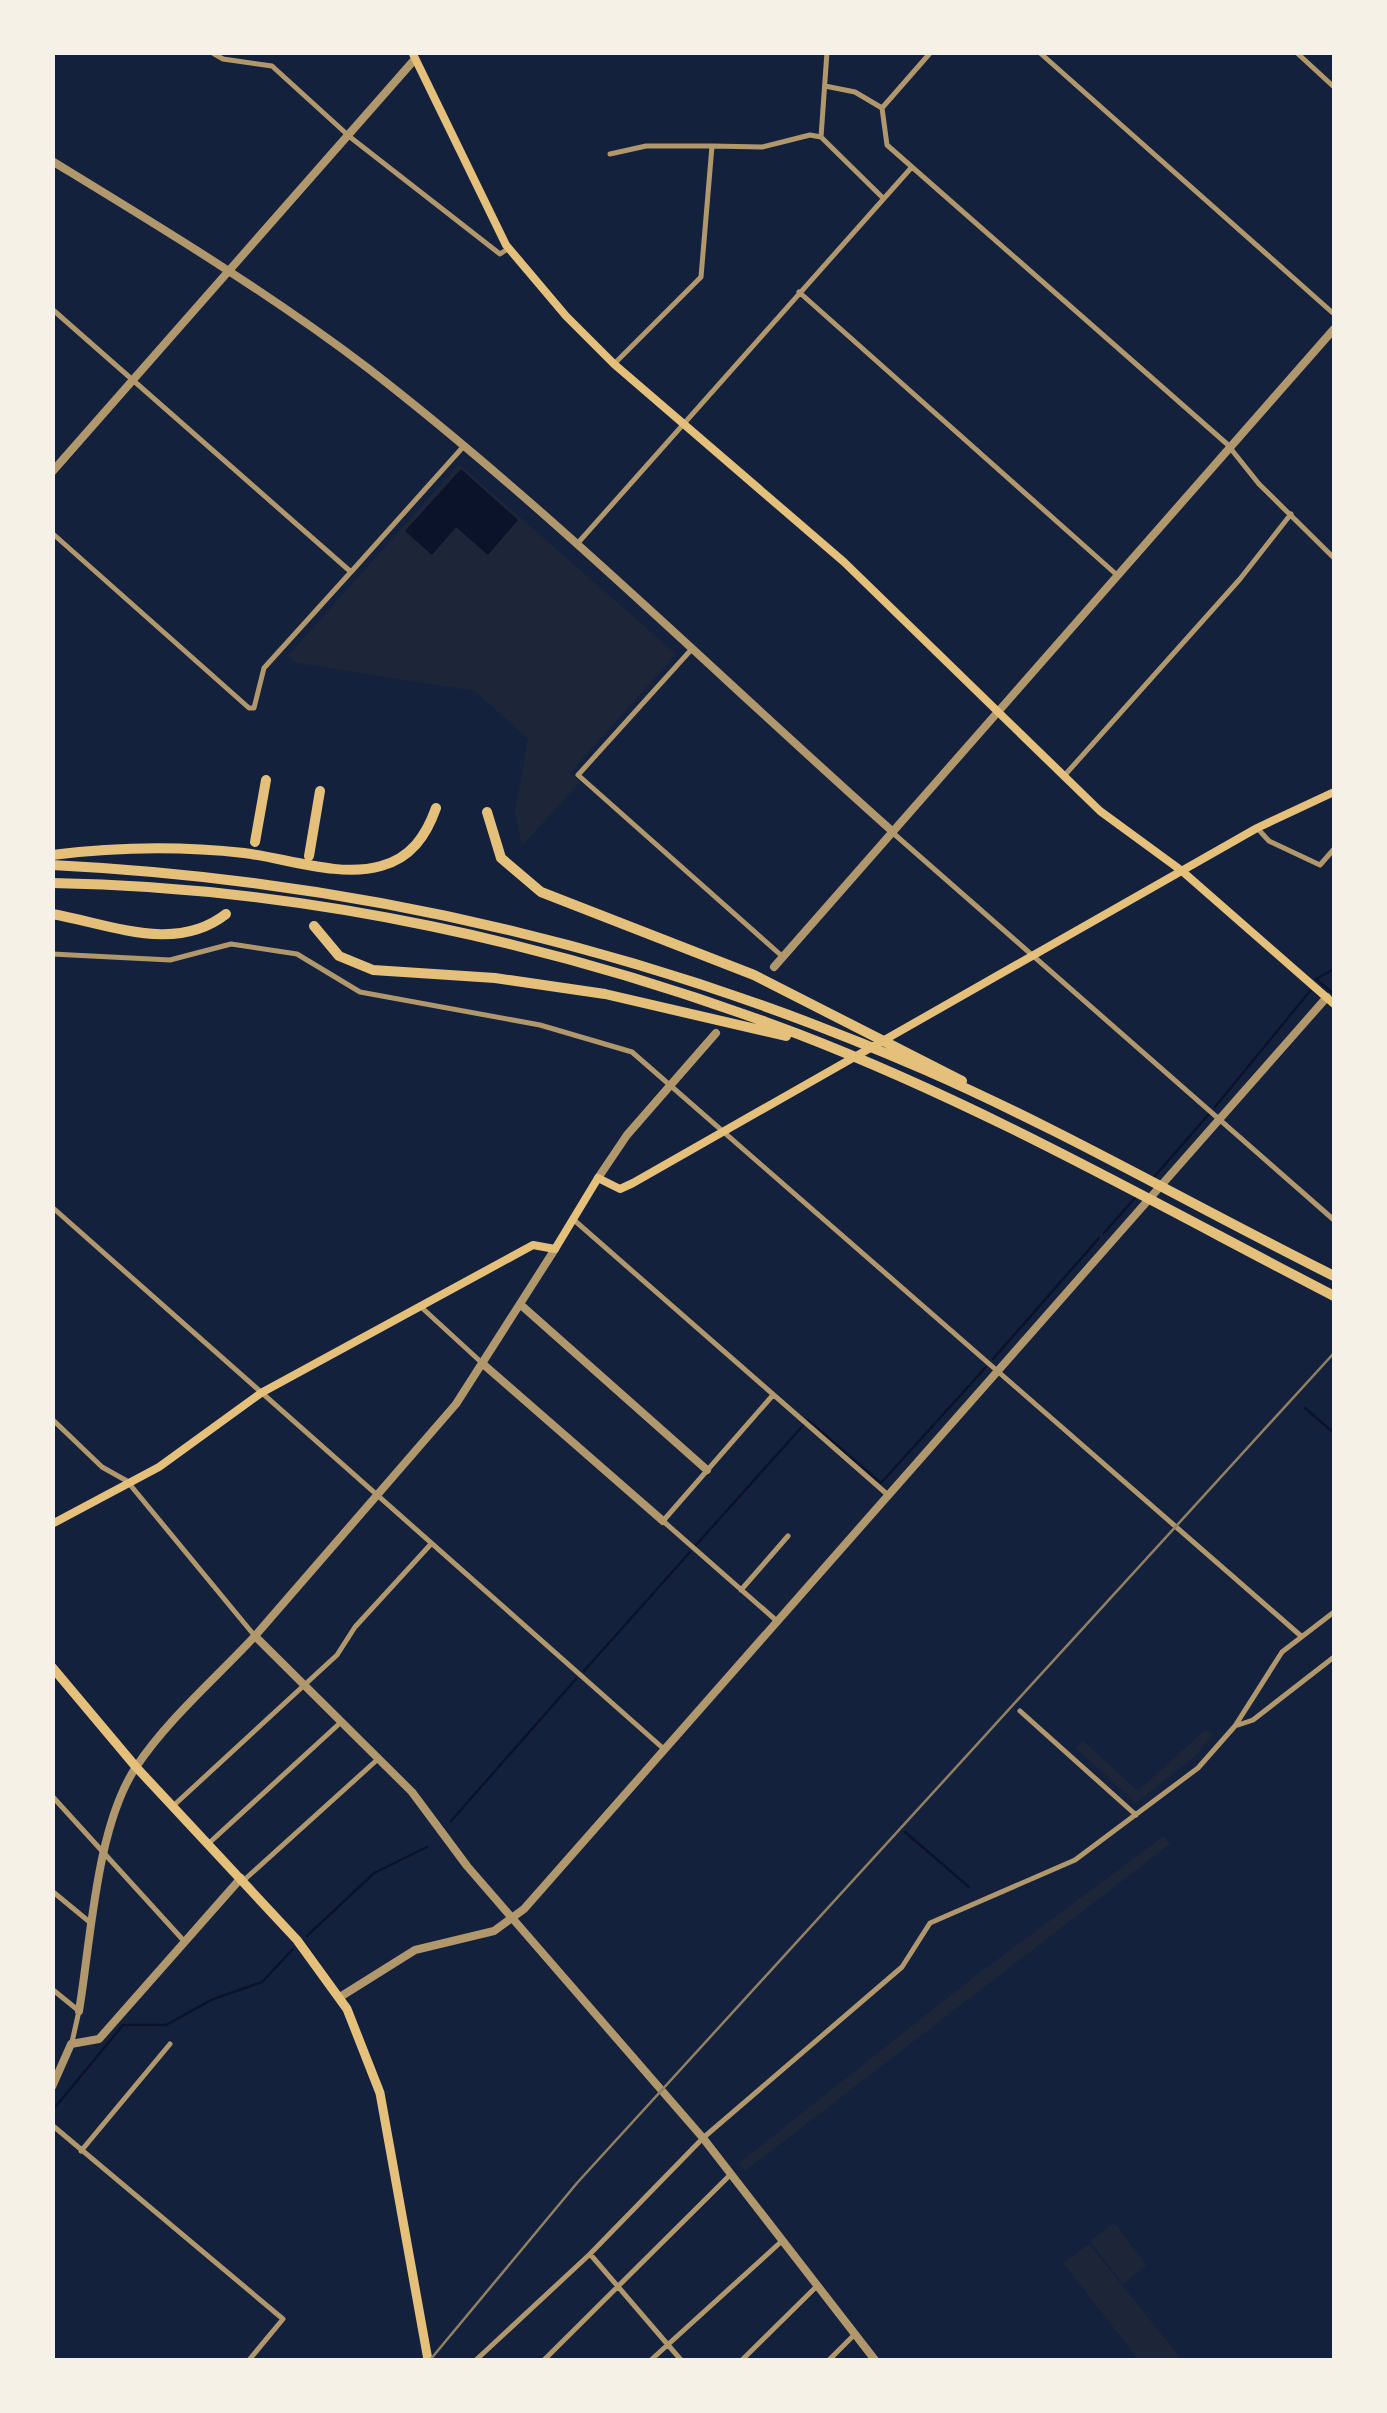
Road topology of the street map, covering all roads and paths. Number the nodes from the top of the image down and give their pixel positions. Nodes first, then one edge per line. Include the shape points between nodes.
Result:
1 (211, 52) edge
2 (827, 52) edge
3 (931, 52) edge
4 (1040, 52) edge
5 (1296, 52) edge
6 (414, 56) edge
7 (824, 86) junction
8 (1334, 87) edge
9 (882, 108) junction
10 (350, 137) junction
11 (821, 137) junction
12 (712, 146) junction
13 (610, 154) dead end
14 (52, 160) edge
15 (911, 168) junction
16 (883, 198) junction
17 (509, 248) junction
18 (230, 270) junction
19 (799, 292) junction
20 (52, 309) edge
21 (1334, 314) edge
22 (1334, 329) edge
23 (614, 364) junction
24 (134, 381) junction
25 (684, 423) junction
26 (463, 447) junction
27 (1231, 451) junction
28 (52, 472) edge
29 (1291, 514) junction
30 (52, 534) edge
31 (575, 546) junction
32 (1334, 558) edge
33 (351, 572) junction
34 (1117, 576) junction
35 (690, 651) junction
36 (1001, 711) junction
37 (1064, 776) junction
38 (266, 780) dead end
39 (320, 792) dead end
40 (1334, 792) edge
41 (436, 808) dead end
42 (486, 812) dead end
43 (1256, 828) junction
44 (892, 831) junction
45 (255, 842) dead end
46 (1334, 849) edge
47 (52, 855) edge
48 (309, 856) dead end
49 (52, 865) edge
50 (1182, 871) junction
51 (52, 883) edge
52 (52, 914) edge
53 (226, 914) dead end
54 (314, 926) dead end
55 (52, 954) edge
56 (783, 957) junction
57 (1033, 958) junction
58 (774, 967) dead end
59 (1331, 1001) edge
60 (716, 1033) dead end
61 (826, 1046) junction
62 (672, 1083) junction
63 (1004, 1107) junction
64 (1221, 1119) junction
65 (726, 1130) junction
66 (598, 1178) junction
67 (52, 1208) edge
68 (573, 1219) junction
69 (1334, 1220) edge
70 (555, 1249) junction
71 (1334, 1276) edge
72 (1334, 1296) edge
73 (420, 1306) junction
74 (521, 1306) junction
75 (483, 1364) junction
76 (999, 1372) junction
77 (260, 1393) junction
78 (773, 1395) junction
79 (52, 1419) edge
80 (707, 1470) junction
81 (127, 1482) junction
82 (888, 1495) junction
83 (378, 1497) junction
84 (662, 1521) junction
85 (52, 1524) edge
86 (788, 1536) dead end
87 (431, 1544) junction
88 (741, 1590) junction
89 (1334, 1612) edge
90 (778, 1622) junction
91 (255, 1636) junction
92 (1301, 1636) junction
93 (1334, 1657) edge
94 (52, 1667) edge
95 (304, 1686) junction
96 (1020, 1711) dead end
97 (340, 1722) junction
98 (1235, 1726) junction
99 (665, 1750) junction
100 (378, 1759) junction
101 (136, 1767) junction
102 (52, 1796) edge
103 (172, 1807) junction
104 (1136, 1815) junction
105 (208, 1844) junction
106 (106, 1856) junction
107 (242, 1880) junction
108 (52, 1890) edge
109 (512, 1918) junction
110 (94, 1925) junction
111 (184, 1940) junction
112 (52, 1988) edge
113 (340, 1997) junction
114 (80, 2011) junction
115 (71, 2044) junction
116 (170, 2044) dead end
117 (52, 2087) edge
118 (52, 2125) edge
119 (703, 2138) junction
120 (82, 2150) junction
121 (731, 2174) junction
122 (782, 2240) junction
123 (590, 2254) junction
124 (818, 2284) junction
125 (619, 2286) junction
126 (856, 2333) junction
127 (668, 2344) junction
128 (249, 2360) edge
129 (428, 2360) edge
130 (476, 2360) edge
131 (544, 2360) edge
132 (651, 2360) edge
133 (681, 2360) edge
134 (742, 2360) edge
135 (829, 2360) edge
136 (875, 2360) edge

1 - 10 street via 272,66
2 - 7 street
3 - 9 street
4 - 21 street
5 - 8 street
6 - 10 street
6 - 17 main road
7 - 9 street via 855,92
7 - 11 street
9 - 15 street via 888,145
10 - 17 street via 500,254
10 - 18 street
11 - 12 street via 762,147
11 - 16 street
12 - 13 street via 646,146
12 - 23 street via 701,277
14 - 18 street
15 - 16 street
15 - 27 street
16 - 19 street
17 - 23 main road
18 - 24 street
18 - 26 street
19 - 25 street
19 - 34 street
20 - 24 street
22 - 27 street
23 - 25 main road
24 - 28 street
24 - 33 street
25 - 31 street
25 - 36 main road
26 - 31 street
26 - 33 street
27 - 29 street
27 - 34 street
29 - 32 street
29 - 37 street
30 - 33 street via 248,708 254,708 264,668
31 - 35 street
34 - 36 street
35 - 44 street
35 - 56 street via 578,775
36 - 37 main road
36 - 44 street
37 - 50 main road via 1110,821
38 - 45 highway
39 - 48 highway
40 - 43 main road
41 - 47 highway via 416,846 377,868 194,850 101,848
42 - 63 highway via 501,858 524,882 738,968 856,1024
43 - 46 street via 1320,865
43 - 50 main road
44 - 56 street
44 - 57 street
49 - 63 highway via 274,884 474,920 669,972 849,1038
50 - 57 main road
50 - 59 main road
51 - 61 highway via 266,900 446,931 613,972
52 - 53 highway via 167,936 201,929
54 - 61 highway via 339,956 374,970 606,994
55 - 62 street via 170,960 232,944 296,954 360,992 540,1025 632,1052
56 - 58 street
57 - 64 street
57 - 65 main road
59 - 64 street
60 - 62 street
61 - 72 highway via 1022,1135
62 - 65 street
62 - 66 street
63 - 71 highway
64 - 69 street
64 - 76 street
65 - 66 main road via 633,1184 620,1188
65 - 76 street
66 - 68 main road
67 - 77 street
68 - 70 main road
68 - 78 street
70 - 73 main road via 533,1245
70 - 74 street
73 - 75 street
73 - 77 main road
74 - 75 street
74 - 80 street
75 - 83 street
75 - 84 street
76 - 82 street
76 - 92 street
77 - 81 main road via 181,1452
77 - 83 street
78 - 80 street
78 - 82 street
79 - 81 street
80 - 84 street
81 - 85 main road
81 - 91 street
82 - 90 street
83 - 87 street
83 - 91 street
84 - 88 street
86 - 88 street
87 - 95 street
87 - 99 street
88 - 90 street
89 - 92 street
90 - 99 street
91 - 95 street
91 - 101 street
92 - 98 street via 1282,1652
93 - 98 street via 1253,1720
94 - 101 highway
95 - 97 street
95 - 103 street
96 - 104 street
97 - 100 street
97 - 105 street
98 - 104 street via 1198,1768
99 - 109 street
100 - 107 street
100 - 109 street via 431,1814
101 - 103 highway
101 - 106 street
102 - 106 street
103 - 105 highway
104 - 119 street via 1075,1860 930,1923 902,1966
105 - 107 highway
106 - 110 street
106 - 111 street
107 - 111 street
107 - 113 highway
108 - 110 street
109 - 113 street via 486,1934 415,1950
109 - 119 street
110 - 114 street
111 - 115 street via 98,2039
112 - 114 street
113 - 129 highway via 380,2093
114 - 115 street
115 - 117 street
116 - 120 street
118 - 120 street
119 - 121 street
119 - 123 street
120 - 128 street via 282,2319
121 - 122 street
121 - 125 street
122 - 124 street
122 - 127 street
123 - 125 street
123 - 130 street
124 - 126 street
124 - 134 street
125 - 127 street
125 - 131 street
126 - 135 street
126 - 136 street
127 - 132 street
127 - 133 street

